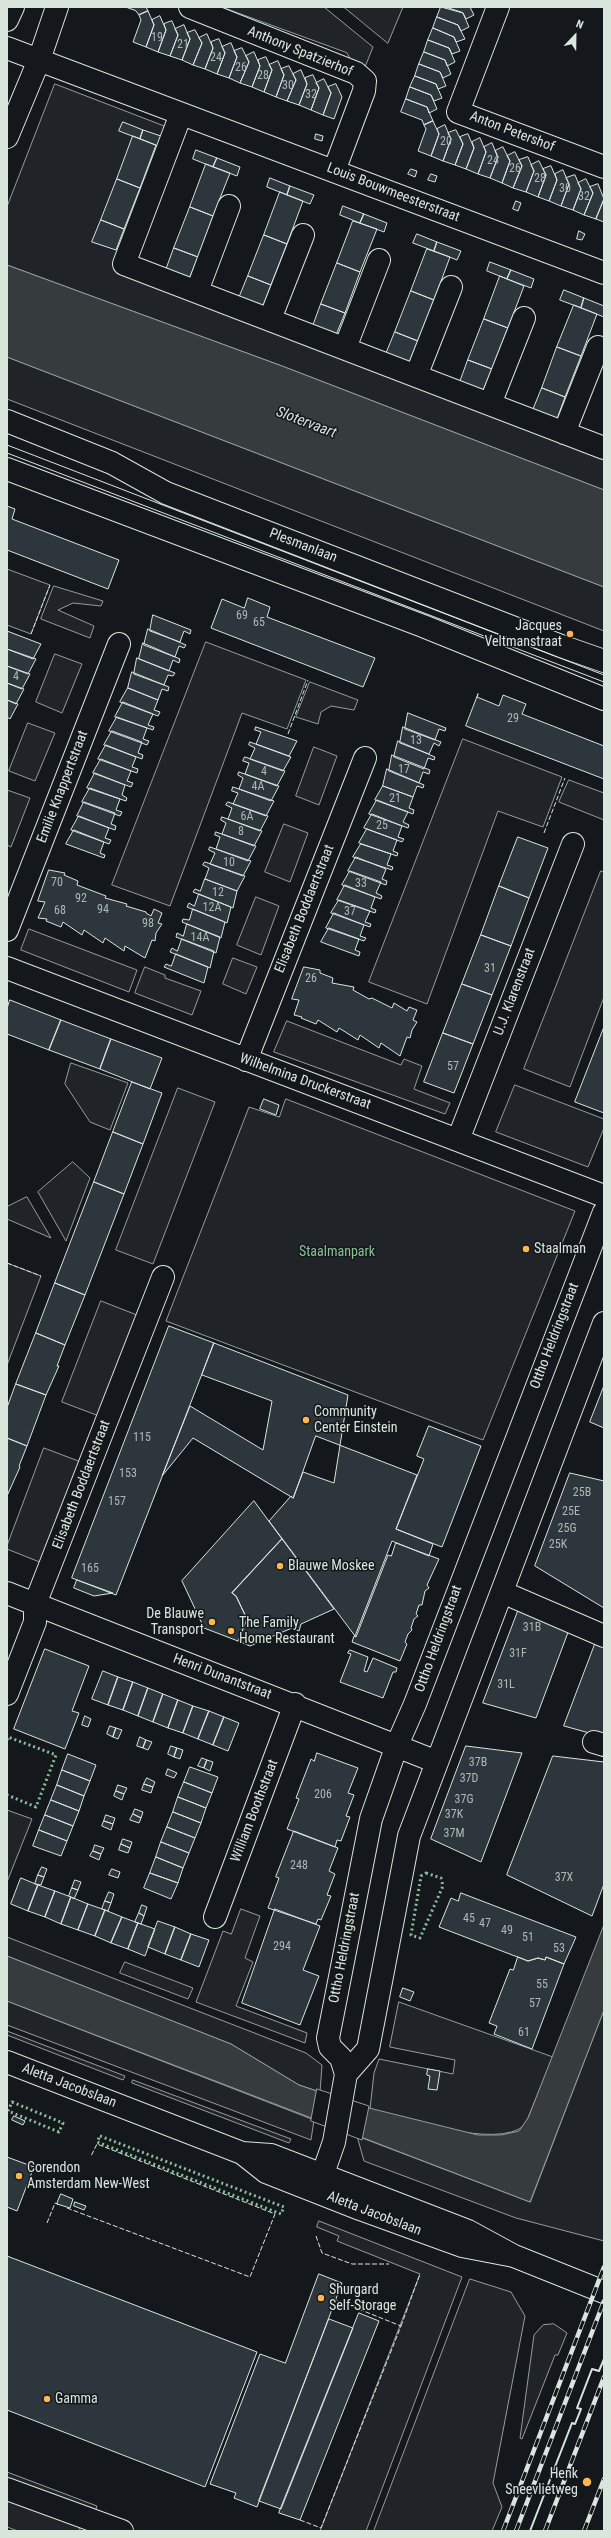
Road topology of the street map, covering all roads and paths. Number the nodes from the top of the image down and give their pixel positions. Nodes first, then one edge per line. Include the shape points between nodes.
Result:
1 (13, 7) edge
2 (57, 7) edge
3 (190, 7) edge
4 (498, 7) edge
5 (7, 20) edge
6 (7, 48) edge
7 (39, 60) junction
8 (181, 114) junction
9 (7, 137) edge
10 (604, 167) edge
11 (334, 171) junction
12 (229, 206) dead end
13 (303, 234) dead end
14 (378, 260) dead end
15 (604, 274) edge
16 (451, 287) dead end
17 (197, 291) junction
18 (524, 318) dead end
19 (270, 319) junction
20 (598, 347) dead end
21 (345, 348) junction
22 (416, 376) junction
23 (490, 404) junction
24 (7, 421) edge
25 (564, 433) junction
26 (604, 448) edge
27 (7, 469) edge
28 (119, 644) dead end
29 (604, 661) edge
30 (604, 699) edge
31 (365, 758) dead end
32 (573, 844) dead end
33 (7, 930) edge
34 (7, 968) edge
35 (246, 1060) junction
36 (458, 1140) junction
37 (604, 1196) edge
38 (604, 1212) edge
39 (163, 1277) dead end
40 (604, 1323) edge
41 (502, 1592) junction
42 (7, 1593) edge
43 (35, 1604) junction
44 (604, 1636) edge
45 (7, 1694) edge
46 (295, 1704) junction
47 (397, 1745) junction
48 (437, 1762) junction
49 (215, 1917) dead end
50 (7, 2062) edge
51 (345, 2081) junction
52 (242, 2153) junction
53 (321, 2179) junction
54 (514, 2256) junction
55 (604, 2292) edge
56 (7, 2489) edge
57 (122, 2531) edge

1 - 5 street
2 - 7 street
3 - 11 street, Anthony Spatzierhof via 356,73 365,81 364,91
4 - 10 street, Anton Petershof via 458,112
6 - 7 street, Louis Bouwmeesterstraat
7 - 8 street, Louis Bouwmeesterstraat
7 - 9 street
8 - 11 street, Louis Bouwmeesterstraat
8 - 17 street via 124,264
11 - 15 street, Louis Bouwmeesterstraat
12 - 17 street
13 - 19 street
14 - 21 street
16 - 22 street
17 - 19 street
18 - 23 street
19 - 21 street
20 - 25 street
21 - 22 street
22 - 23 street
23 - 25 street
24 - 29 street, Plesmanlaan via 112,463 166,493
25 - 26 street
27 - 30 street via 423,626
28 - 33 street, Emilie Knappertstraat
31 - 35 street, Elisabeth Boddaertstraat
32 - 36 street, U.J. Klarenstraat
34 - 35 street, Wilhelmina Druckerstraat
35 - 36 street, Wilhelmina Druckerstraat
36 - 37 street, Wilhelmina Druckerstraat
38 - 47 street, Ottho Heldringstraat
39 - 43 street, Elisabeth Boddaertstraat
40 - 41 street
41 - 44 street
41 - 48 street via 466,1711
42 - 43 street, Henri Dunantstraat
43 - 45 street, Elisabeth Boddaertstraat via 35,1622
43 - 46 street, Henri Dunantstraat
46 - 47 street, Henri Dunantstraat
46 - 49 street, William Boothstraat
47 - 48 street, Henri Dunantstraat
47 - 51 street, Ottho Heldringstraat via 371,1819 328,2038 330,2047 342,2058
48 - 51 street via 409,1836 368,2049
50 - 52 street, Aletta Jacobslaan
51 - 53 street via 334,2142
52 - 53 street, Aletta Jacobslaan via 271,2155
52 - 54 street, Aletta Jacobslaan via 266,2172 360,2209 462,2246
53 - 54 street, Aletta Jacobslaan via 468,2231
54 - 55 street, Aletta Jacobslaan
56 - 57 street

